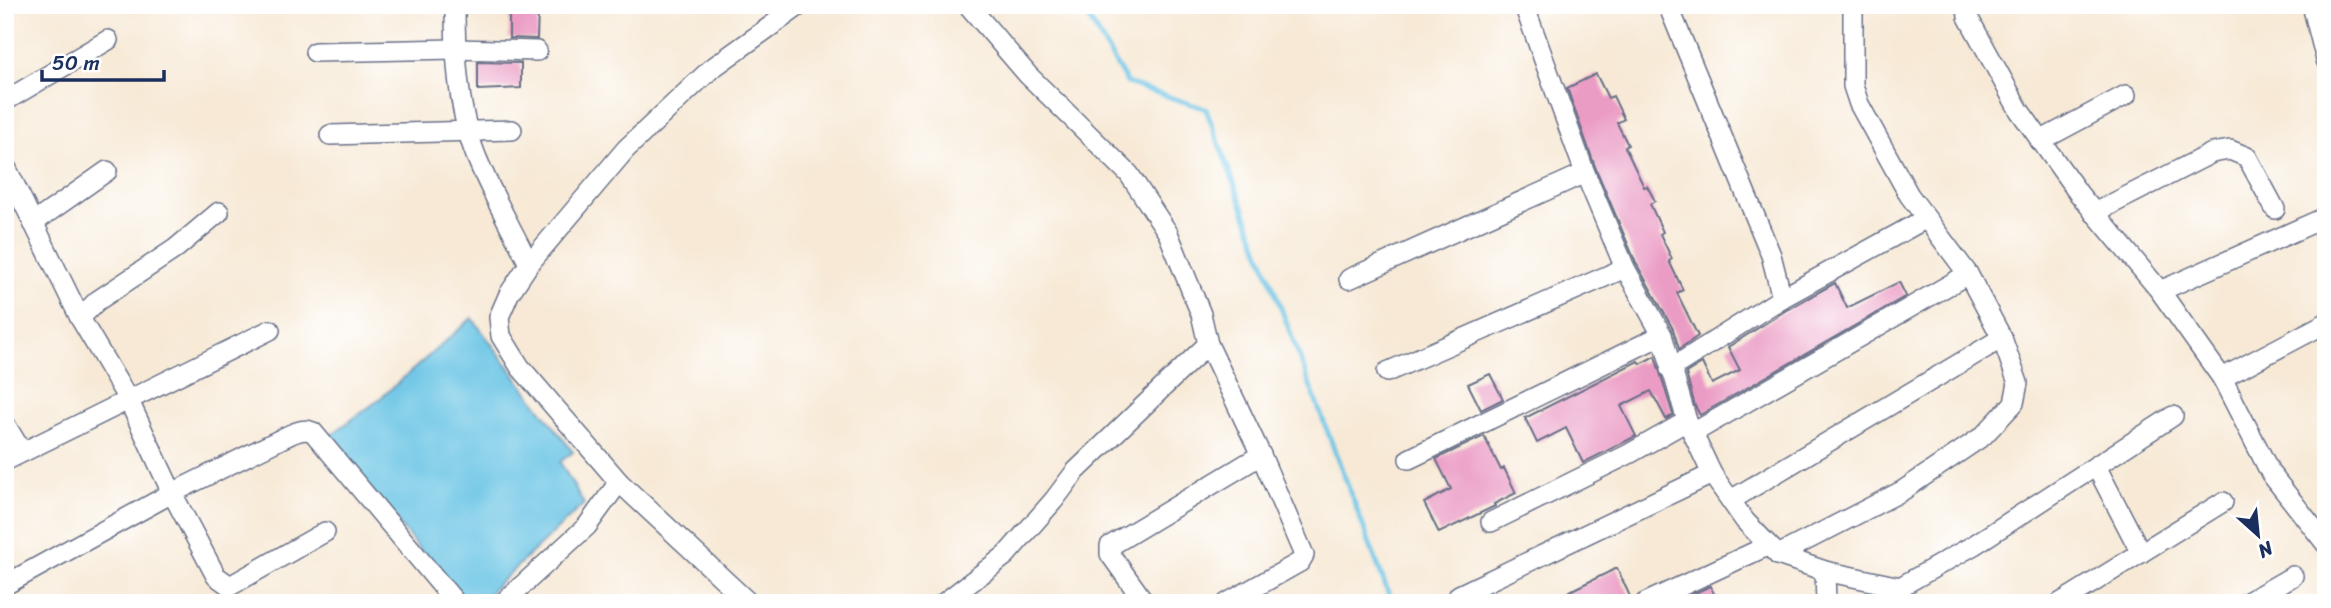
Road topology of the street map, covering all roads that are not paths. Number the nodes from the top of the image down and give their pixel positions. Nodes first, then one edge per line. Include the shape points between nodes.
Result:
1 (456, 5) edge
2 (800, 5) edge
3 (968, 5) edge
4 (1524, 5) edge
5 (1668, 5) edge
6 (1853, 5) edge
7 (1966, 5) edge
8 (2312, 5) edge
9 (108, 40) dead end
10 (455, 49) junction
11 (537, 51) dead end
12 (315, 52) dead end
13 (2326, 60) edge
14 (2126, 95) dead end
15 (5, 101) edge
16 (512, 130) dead end
17 (469, 132) junction
18 (330, 135) dead end
19 (2040, 141) junction
20 (5, 165) edge
21 (107, 171) dead end
22 (1585, 173) junction
23 (2275, 209) dead end
24 (219, 212) dead end
25 (2094, 213) junction
26 (2326, 217) edge
27 (1925, 219) junction
28 (33, 223) junction
29 (530, 264) junction
30 (1625, 268) junction
31 (1968, 274) junction
32 (1349, 279) dead end
33 (2160, 291) junction
34 (1782, 298) junction
35 (80, 318) junction
36 (2326, 323) edge
37 (270, 331) dead end
38 (1662, 335) junction
39 (2002, 338) junction
40 (1208, 344) junction
41 (1670, 369) junction
42 (1387, 372) dead end
43 (2222, 378) junction
44 (129, 401) junction
45 (2173, 416) dead end
46 (5, 424) edge
47 (1690, 427) junction
48 (1261, 455) junction
49 (14, 456) edge
50 (1409, 459) dead end
51 (2096, 466) junction
52 (1712, 474) junction
53 (619, 482) junction
54 (172, 493) junction
55 (1731, 500) junction
56 (2223, 502) dead end
57 (1491, 522) dead end
58 (325, 532) dead end
59 (2326, 544) edge
60 (1772, 550) junction
61 (2141, 553) junction
62 (1825, 571) junction
63 (2293, 576) dead end
64 (5, 585) edge
65 (1459, 595) dead end
66 (1901, 595) edge
67 (457, 603) edge
68 (503, 603) edge
69 (749, 603) edge
70 (944, 603) edge
71 (1145, 603) edge
72 (1227, 603) edge
73 (1645, 603) edge
74 (1826, 603) edge
75 (2060, 603) edge
76 (2246, 603) edge

1 - 10 street
2 - 29 street via 710,69 626,149
3 - 40 street via 1028,75 1129,174 1168,233 1201,314
4 - 22 street
5 - 34 street via 1771,255
6 - 27 street via 1853,86 1859,104
7 - 19 street via 1980,41
8 - 13 street
9 - 15 street
10 - 11 street
10 - 12 street
10 - 17 street
14 - 19 street
16 - 17 street
17 - 18 street
17 - 29 street via 478,162
19 - 25 street
20 - 28 street
21 - 28 street
22 - 30 street
22 - 32 street
23 - 25 street via 2247,157 2230,150 2212,153
24 - 35 street
25 - 33 street
26 - 33 street
27 - 31 street
27 - 34 street
28 - 35 street
29 - 53 street via 499,317 501,336 520,367
30 - 38 street
30 - 42 street
31 - 39 street
31 - 47 street
33 - 43 street
34 - 41 street
35 - 44 street
36 - 43 street
37 - 44 street
38 - 41 street
38 - 50 street
39 - 55 street
39 - 60 street via 2018,383 2014,403 1983,436 1902,491
40 - 48 street
40 - 70 street via 1074,472 1006,555
41 - 47 street
43 - 59 street via 2271,474
44 - 49 street
44 - 54 street
45 - 51 street
46 - 49 street
47 - 52 street
47 - 57 street
48 - 71 street via 1110,546 1110,554
48 - 72 street via 1304,558
51 - 61 street
51 - 66 street
52 - 55 street
52 - 65 street
53 - 68 street via 587,526
53 - 69 street
54 - 58 street via 216,576 230,586
54 - 64 street
54 - 67 street via 300,430 313,432
55 - 60 street
56 - 61 street
60 - 62 street
60 - 73 street
61 - 75 street
62 - 66 street
62 - 74 street
63 - 76 street

